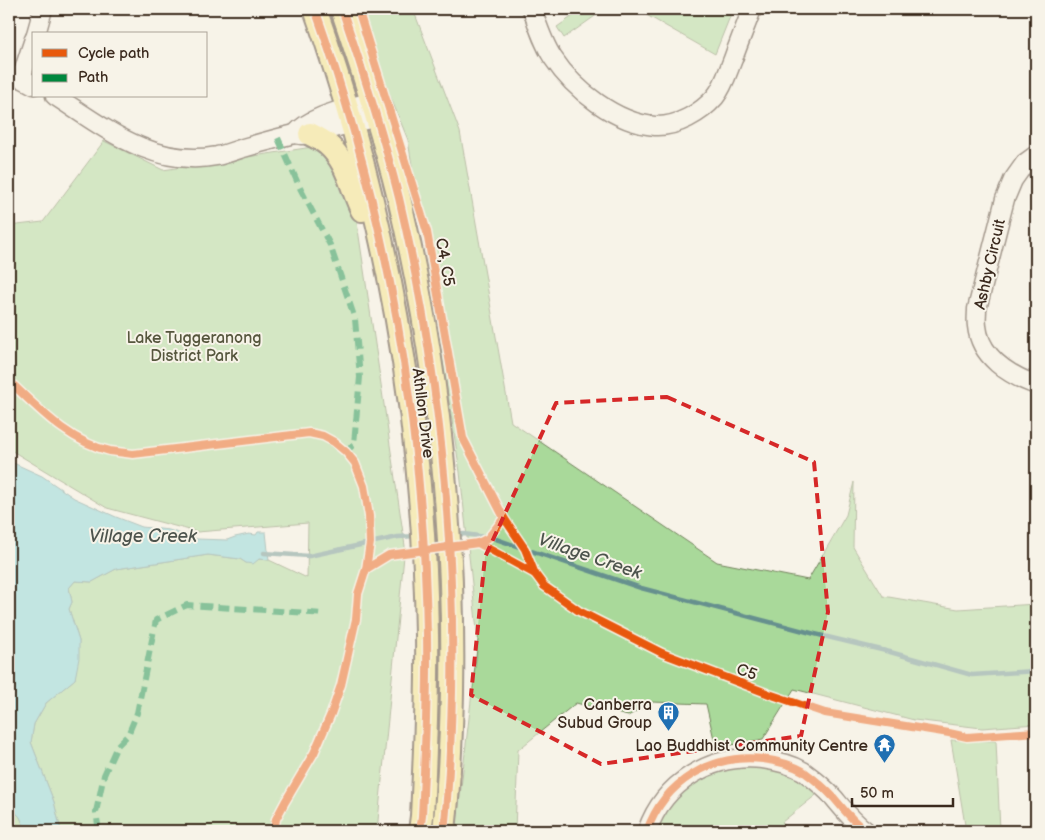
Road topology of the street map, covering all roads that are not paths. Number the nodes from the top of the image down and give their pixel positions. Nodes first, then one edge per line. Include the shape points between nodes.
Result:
1 (43, 9) edge
2 (314, 9) edge
3 (342, 9) edge
4 (532, 9) edge
5 (752, 9) edge
6 (37, 32) edge
7 (32, 45) edge
8 (21, 79) edge
9 (58, 98) edge
10 (374, 109) junction
11 (350, 116) junction
12 (302, 134) junction
13 (1036, 155) edge
14 (384, 251) junction
15 (1036, 385) edge
16 (420, 831) edge
17 (444, 831) edge
18 (647, 831) edge
19 (866, 831) edge

1 - 6 street
2 - 11 main road, Athllon Drive
3 - 10 main road, Athllon Drive
4 - 5 street via 553,58 588,96 629,120 662,126 684,120 702,110 716,96
7 - 8 street
9 - 12 street via 121,138 163,155 216,156
10 - 11 street
10 - 17 main road, Athllon Drive via 398,198 418,292 434,385 445,480 453,650
11 - 12 street
11 - 14 main road, Athllon Drive
12 - 14 main road via 327,144 339,158
13 - 15 street, Ashby Circuit via 1025,163 1013,180 1005,199 976,310 976,325 990,356 1006,370
14 - 16 main road, Athllon Drive via 414,436 424,552 426,710
18 - 19 street via 660,804 690,775 735,758 754,758 774,760 802,771 824,787

